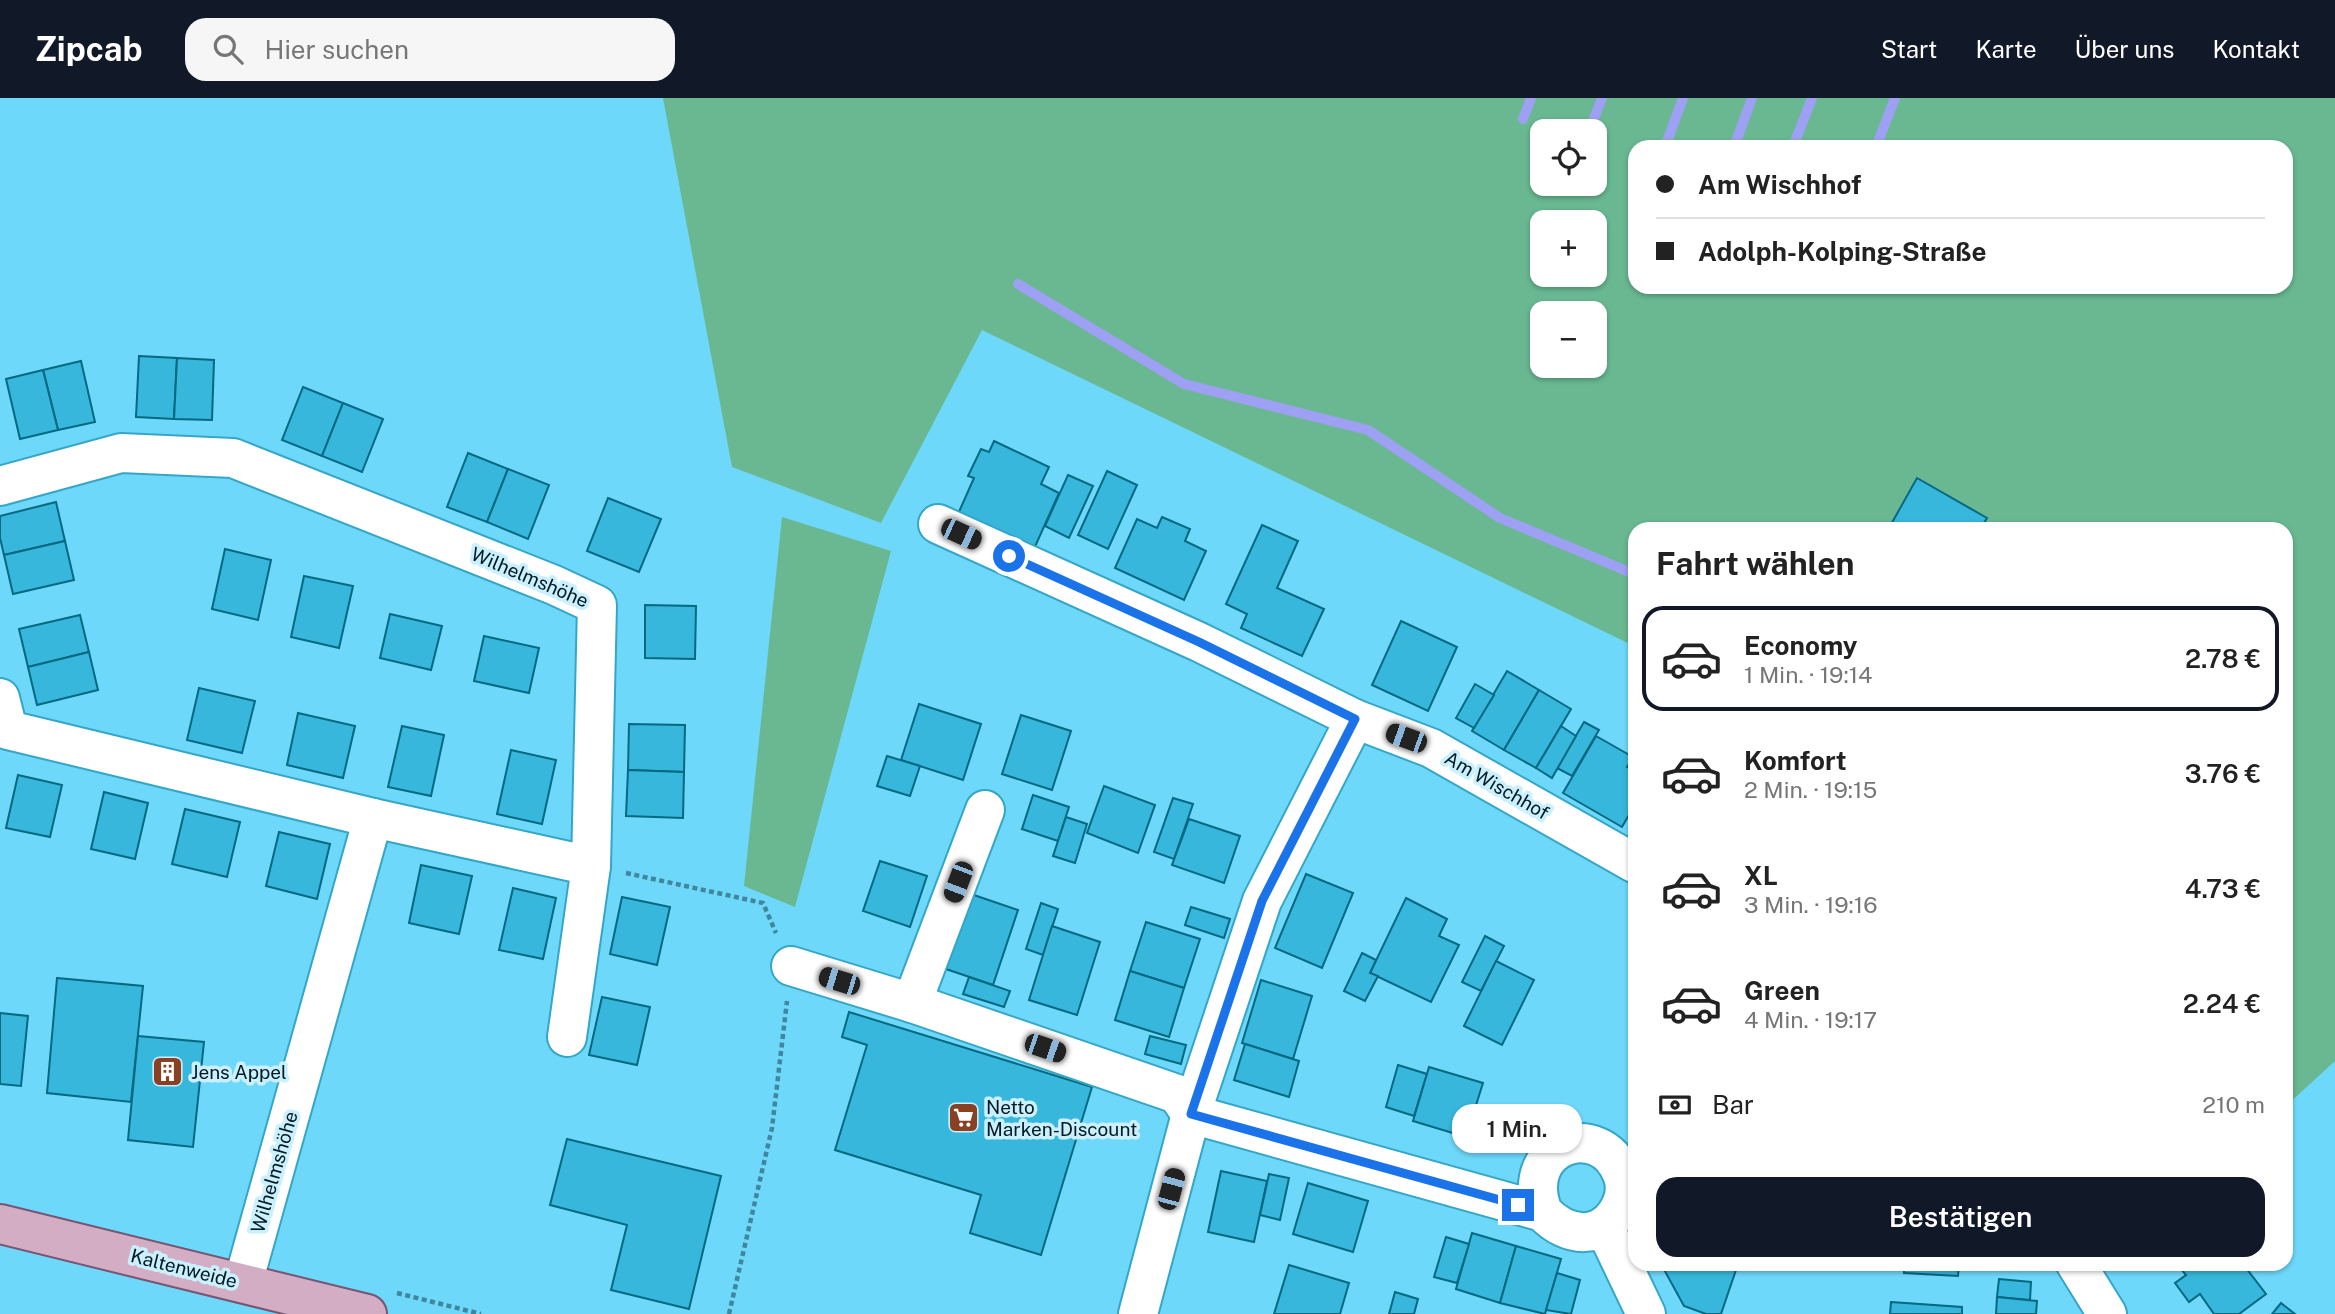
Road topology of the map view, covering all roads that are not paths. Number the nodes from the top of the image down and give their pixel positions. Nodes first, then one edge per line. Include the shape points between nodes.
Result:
1 (0, 485) edge
2 (937, 524) dead end
3 (0, 698) edge
4 (1355, 719) junction
5 (985, 810) dead end
6 (373, 818) junction
7 (1628, 860) edge
8 (591, 866) junction
9 (791, 966) road end
10 (912, 1003) junction
11 (567, 1037) dead end
12 (1191, 1114) junction
13 (1543, 1212) junction
14 (0, 1224) edge
15 (1604, 1226) junction
16 (2080, 1271) edge
17 (243, 1283) junction
18 (367, 1314) edge
19 (1138, 1314) edge
20 (1646, 1314) edge
21 (2107, 1314) edge

1 - 8 street, Wilhelmshöhe via 121,453 233,458 597,605
2 - 4 street, Am Wischhof via 1199,642
3 - 6 street via 8,730
4 - 7 street, Am Wischhof via 1431,748
4 - 12 street via 1262,901
5 - 10 street
6 - 8 street
6 - 17 street, Wilhelmshöhe
8 - 11 street
9 - 10 street
10 - 12 street via 1177,1094
12 - 13 street
12 - 19 street
13 - 15 street via 1571,1232
13 - 15 street via 1536,1195 1544,1162 1557,1150 1590,1144 1606,1151 1618,1164 1624,1181 1621,1206
14 - 17 main road, Kaltenweide
15 - 20 street
16 - 21 street
17 - 18 main road, Kaltenweide

